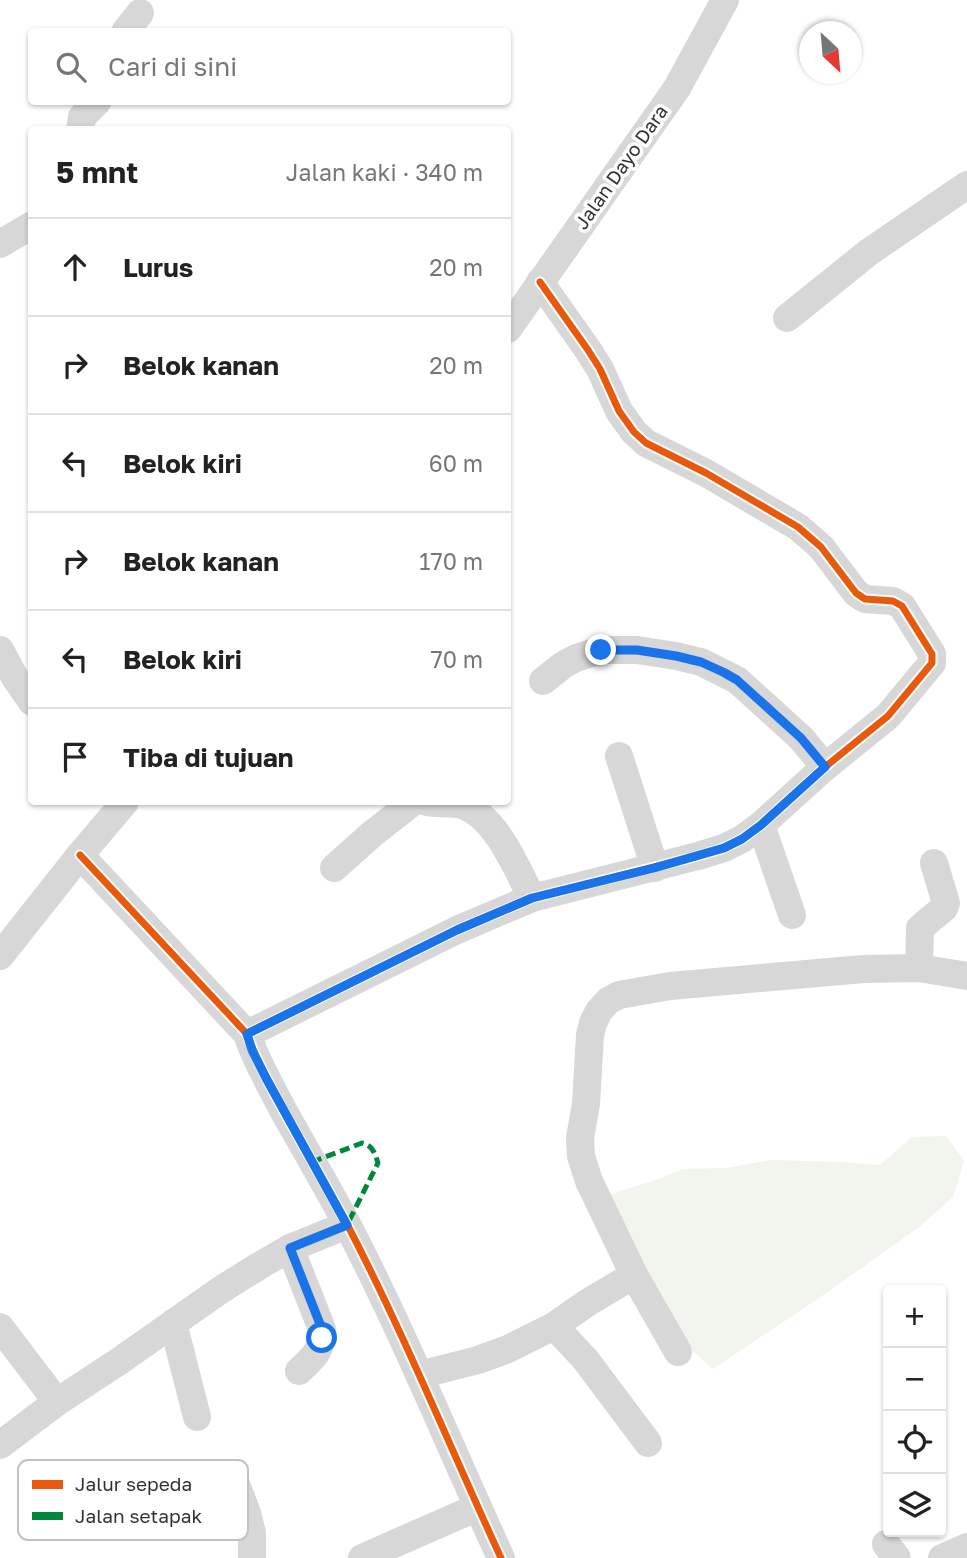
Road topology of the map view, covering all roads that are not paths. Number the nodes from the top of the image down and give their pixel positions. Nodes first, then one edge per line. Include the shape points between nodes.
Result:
1 (725, 0) edge
2 (94, 105) edge
3 (81, 126) edge
4 (967, 185) edge
5 (28, 227) edge
6 (0, 244) edge
7 (540, 282) junction
8 (787, 318) dead end
9 (511, 325) edge
10 (0, 650) edge
11 (7, 681) edge
12 (543, 681) dead end
13 (28, 699) edge
14 (619, 756) dead end
15 (825, 767) junction
16 (409, 805) edge
17 (463, 805) edge
18 (111, 808) edge
19 (761, 825) junction
20 (80, 855) junction
21 (934, 863) dead end
22 (334, 868) dead end
23 (654, 868) junction
24 (532, 898) junction
25 (792, 915) dead end
26 (0, 956) edge
27 (919, 968) junction
28 (967, 976) edge
29 (247, 1034) junction
30 (347, 1225) junction
31 (290, 1248) junction
32 (634, 1275) junction
33 (173, 1323) junction
34 (554, 1326) junction
35 (0, 1327) edge
36 (678, 1352) dead end
37 (299, 1371) dead end
38 (419, 1375) junction
39 (57, 1402) junction
40 (197, 1416) dead end
41 (649, 1443) dead end
42 (0, 1445) edge
43 (478, 1507) junction
44 (248, 1517) edge
45 (967, 1548) edge
46 (252, 1558) edge
47 (362, 1558) edge
48 (501, 1558) edge
49 (942, 1558) edge

1 - 7 street, Jalan Dayo Dara via 677,88
2 - 3 street via 82,117
4 - 8 street via 869,252
5 - 6 street
7 - 9 street, Jalan Dayo Dara
7 - 15 street via 600,369 634,432 646,443 798,527 821,547 856,593 902,606 932,654 928,669 888,716
10 - 11 street
11 - 13 street
12 - 15 street via 576,657 601,650 637,650 701,662 737,680 801,738
14 - 23 street
15 - 19 street
16 - 22 street
17 - 24 street via 495,832
18 - 20 street
19 - 23 street via 724,848
19 - 25 street
20 - 26 street
20 - 29 street
21 - 27 street via 946,903 920,928
23 - 24 street
24 - 29 street
27 - 28 street
27 - 32 street via 670,986 608,1001 590,1035 580,1138 589,1181
29 - 30 street via 266,1078
30 - 31 street
30 - 38 street
31 - 33 street
31 - 37 street via 322,1329 319,1349
32 - 34 street
32 - 36 street
33 - 39 street
33 - 40 street
34 - 38 street via 478,1360
34 - 41 street
35 - 39 street
38 - 43 street
39 - 42 street
43 - 47 street
43 - 48 street
44 - 46 street
45 - 49 street

